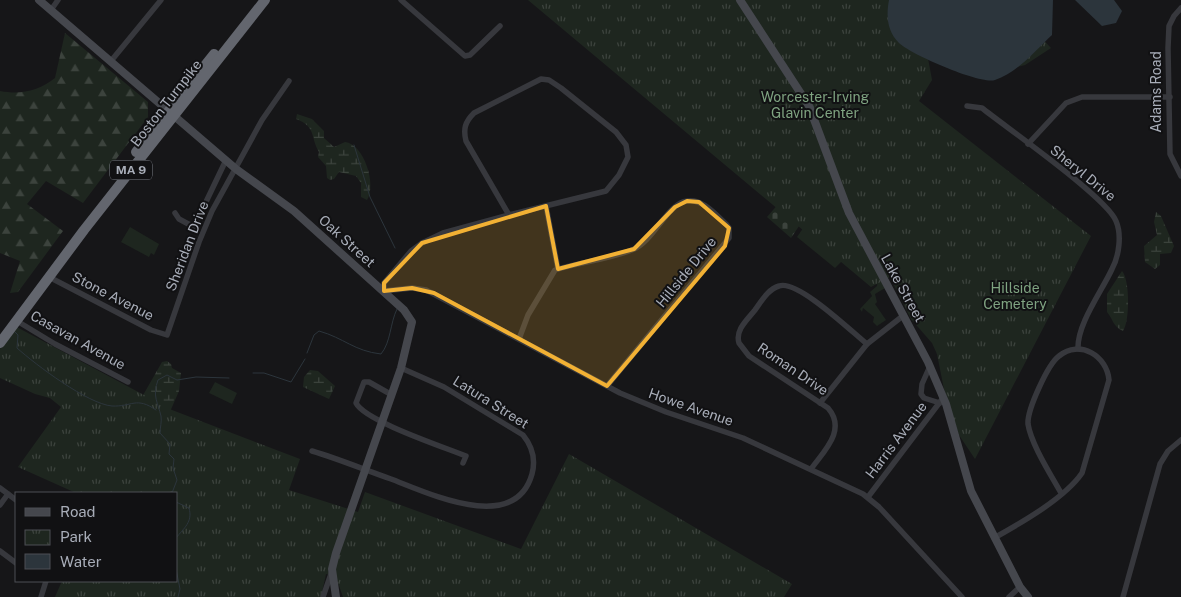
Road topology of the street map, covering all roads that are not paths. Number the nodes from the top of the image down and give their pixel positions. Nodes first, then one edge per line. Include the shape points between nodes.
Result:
1 (39, 0) edge
2 (58, 0) edge
3 (161, 0) edge
4 (256, 0) edge
5 (265, 0) edge
6 (401, 0) edge
7 (740, 0) edge
8 (1181, 8) edge
9 (51, 10) junction
10 (500, 26) dead end
11 (111, 61) junction
12 (289, 81) dead end
13 (1170, 97) junction
14 (968, 106) dead end
15 (172, 112) junction
16 (1028, 144) junction
17 (226, 160) junction
18 (236, 169) junction
19 (1181, 176) edge
20 (546, 206) junction
21 (175, 214) dead end
22 (509, 215) junction
23 (558, 269) junction
24 (49, 277) junction
25 (384, 291) junction
26 (904, 314) junction
27 (17, 321) junction
28 (0, 332) edge
29 (167, 335) joint
30 (519, 339) junction
31 (0, 343) edge
32 (866, 344) junction
33 (1078, 349) junction
34 (930, 366) junction
35 (401, 368) junction
36 (128, 382) dead end
37 (607, 386) junction
38 (392, 395) junction
39 (942, 400) junction
40 (820, 403) junction
41 (382, 422) junction
42 (1181, 440) edge
43 (312, 451) dead end
44 (463, 463) dead end
45 (810, 469) junction
46 (365, 470) junction
47 (0, 488) edge
48 (1061, 493) junction
49 (8, 494) junction
50 (868, 497) junction
51 (15, 499) edge
52 (0, 505) edge
53 (994, 538) junction
54 (0, 551) edge
55 (15, 562) edge
56 (332, 569) junction
57 (44, 582) edge
58 (1020, 587) junction
59 (41, 597) edge
60 (323, 597) edge
61 (336, 597) edge
62 (962, 597) edge
63 (1009, 597) edge
64 (1028, 597) edge
65 (1123, 597) edge

1 - 9 street, Oak Street
2 - 9 street
3 - 11 street
4 - 15 highway, Boston Turnpike / MA 9
5 - 15 highway, Boston Turnpike / MA 9
6 - 10 street via 465,56
7 - 26 street, Lake Street via 809,106 845,204
8 - 13 street, Adams Road via 1169,26
9 - 11 street, Oak Street
11 - 15 street, Oak Street
12 - 18 street, Sheridan Drive via 262,120
13 - 16 street via 1082,97 1066,103
13 - 19 street, Adams Road via 1170,154
14 - 16 street, Sheryl Drive via 982,108
15 - 17 street, Oak Street
15 - 24 highway, Boston Turnpike / MA 9
15 - 28 highway, Boston Turnpike / MA 9
16 - 33 street, Sheryl Drive via 1106,206 1118,229 1116,259 1079,338
17 - 18 street, Oak Street
17 - 21 street via 194,227
18 - 25 street, Oak Street via 294,211
18 - 29 street, Sheridan Drive via 208,220
20 - 22 street
20 - 22 street via 606,191 628,157 626,145 616,132 561,88 541,79 474,113 463,130 466,141
20 - 23 street
22 - 25 street via 443,233 422,243 384,283
23 - 30 street via 551,274 528,315
23 - 37 street, Hillside Drive via 634,249 651,236 675,207 687,200 699,202 729,228 725,246
24 - 27 highway, Boston Turnpike / MA 9
24 - 29 street, Stone Avenue via 151,330
25 - 30 street, Howe Avenue via 426,290
25 - 35 street, Oak Street via 412,322
26 - 32 street
26 - 34 street, Lake Street
27 - 31 highway, Boston Turnpike / MA 9
27 - 36 street, Casavan Avenue
30 - 37 street, Howe Avenue
32 - 40 street
32 - 40 street, Roman Drive via 805,293 787,285 772,290 745,322 738,339 745,352
33 - 48 street via 1063,353 1054,360 1028,419 1031,435
33 - 48 street via 1089,351 1102,360 1107,369 1108,385 1085,467 1079,478
34 - 39 street, Lake Street
34 - 39 street via 921,394 924,398
35 - 38 street, Oak Street
35 - 46 street, Latura Street via 442,386 519,432 533,454 531,477 514,499 483,506 449,502
37 - 45 street, Howe Avenue via 644,403 743,438
38 - 41 street, Oak Street
38 - 41 street via 370,382 360,386 356,404
39 - 50 street, Harris Avenue
39 - 53 street, Lake Street via 971,491
40 - 45 street, Roman Drive via 833,414 836,430
41 - 44 street via 466,456
41 - 46 street, Oak Street
42 - 65 street via 1168,451 1160,464
43 - 46 street, Latura Street
45 - 50 street, Howe Avenue
46 - 56 street, Oak Street
47 - 49 street
48 - 53 street via 1028,519
49 - 51 street
49 - 52 street
50 - 62 street, Howe Avenue
53 - 58 street, Lake Street
54 - 55 street
56 - 60 street
56 - 61 street, Oak Street
57 - 59 street
58 - 63 street
58 - 64 street, Lake Street

